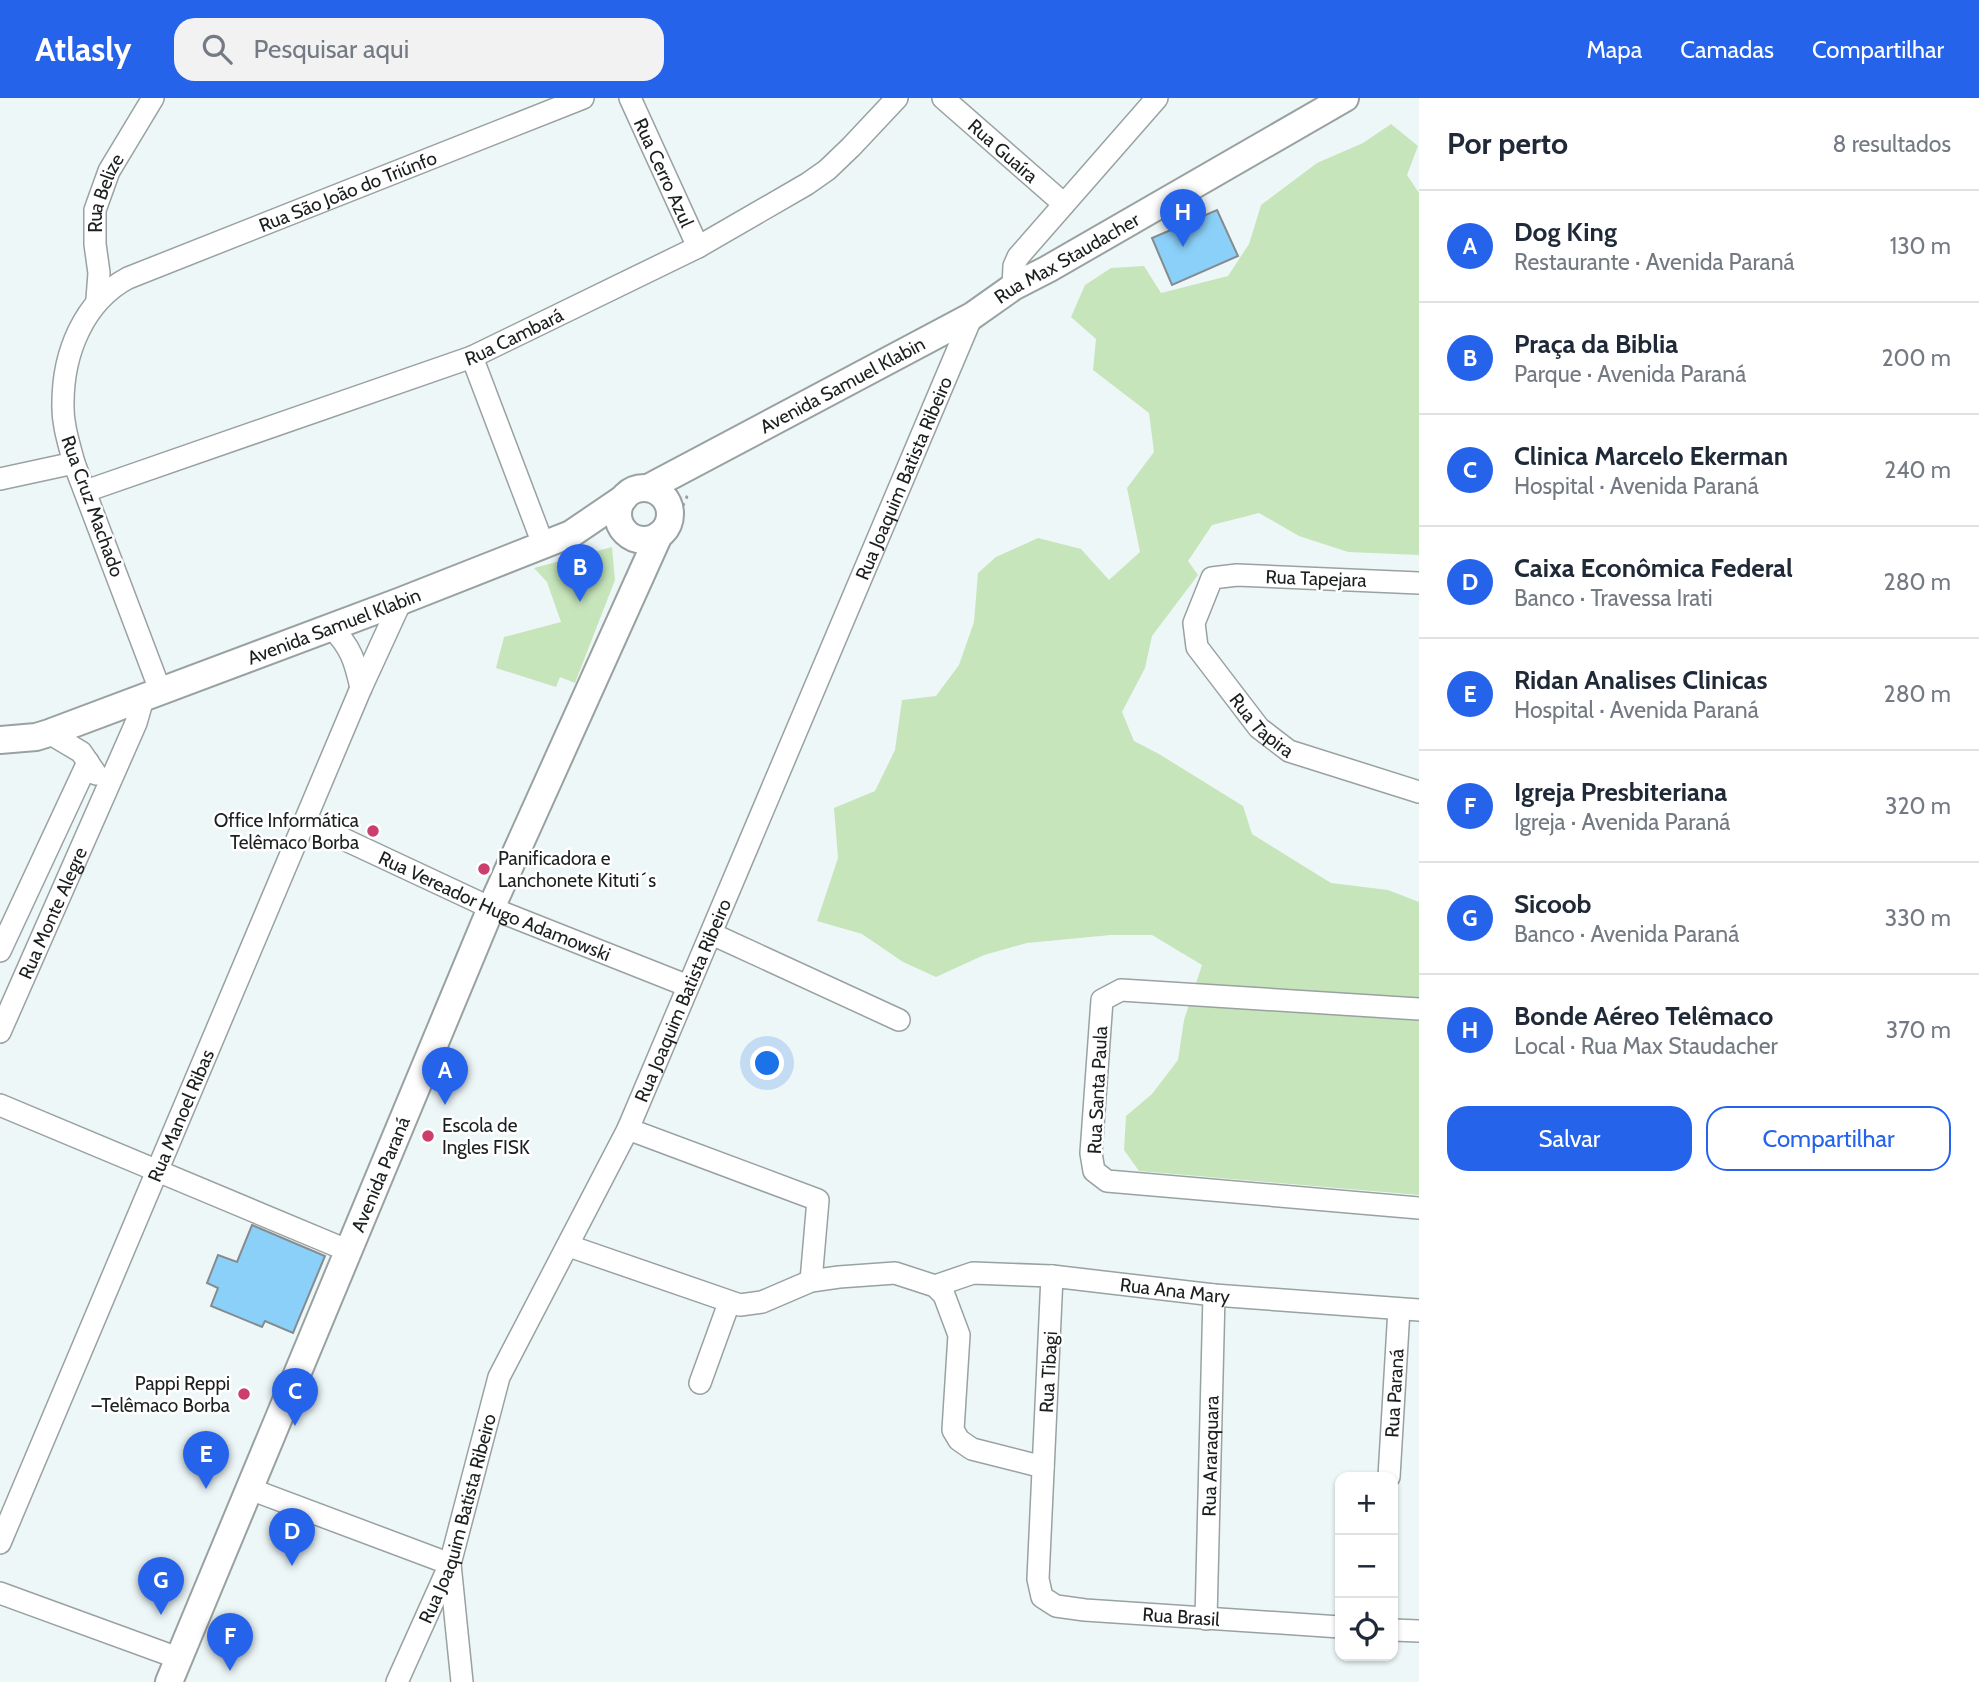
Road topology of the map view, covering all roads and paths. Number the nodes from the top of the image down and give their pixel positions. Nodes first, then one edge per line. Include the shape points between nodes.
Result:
1 (153, 98) edge
2 (583, 98) edge
3 (631, 98) edge
4 (897, 98) edge
5 (943, 98) edge
6 (1157, 98) edge
7 (1345, 98) edge
8 (1064, 204) junction
9 (698, 247) junction
10 (1013, 286) junction
11 (104, 293) junction
12 (972, 316) junction
13 (472, 356) junction
14 (714, 452) junction
15 (74, 463) junction
16 (0, 479) edge
17 (648, 488) junction
18 (86, 491) junction
19 (624, 498) junction
20 (665, 523) junction
21 (571, 534) junction
22 (629, 534) junction
23 (543, 544) junction
24 (1212, 578) joint
25 (1419, 583) edge
26 (631, 594) junction
27 (401, 601) junction
28 (331, 627) junction
29 (361, 688) junction
30 (152, 692) junction
31 (42, 735) junction
32 (0, 740) edge
33 (0, 754) edge
34 (88, 762) junction
35 (1419, 792) edge
36 (105, 793) junction
37 (305, 821) junction
38 (491, 908) junction
39 (712, 934) junction
40 (0, 951) edge
41 (688, 986) junction
42 (1419, 1009) edge
43 (899, 1020) dead end
44 (0, 1032) edge
45 (0, 1105) edge
46 (628, 1129) junction
47 (157, 1171) junction
48 (1419, 1208) edge
49 (569, 1246) junction
50 (349, 1251) junction
51 (1052, 1276) junction
52 (811, 1281) junction
53 (939, 1290) junction
54 (1214, 1295) junction
55 (729, 1303) junction
56 (1409, 1309) edge
57 (699, 1383) dead end
58 (1043, 1467) junction
59 (1390, 1472) edge
60 (250, 1489) junction
61 (0, 1543) edge
62 (450, 1564) junction
63 (1038, 1579) joint
64 (0, 1593) edge
65 (1206, 1619) junction
66 (1335, 1628) edge
67 (1398, 1630) edge
68 (1419, 1631) edge
69 (174, 1670) edge
70 (397, 1682) edge
71 (463, 1682) edge

1 - 11 street, Rua Belize via 109,171 95,210 95,244
2 - 11 street, Rua São João do Triúnfo via 128,278
3 - 9 street, Rua Cerro Azul
4 - 9 street, Rua Cambará via 827,170
5 - 8 street, Rua Guaíra
6 - 8 street
7 - 10 main road, Rua Max Staudacher
8 - 10 street via 1018,257
9 - 13 street, Rua Cambará
10 - 12 main road, Rua Max Staudacher
11 - 15 street, Rua Cruz Machado via 81,327 65,378 62,405
12 - 14 main road, Avenida Samuel Klabin
12 - 39 street, Rua Joaquim Batista Ribeiro
13 - 18 street, Rua Cambará
13 - 23 street
14 - 17 main road, Avenida Samuel Klabin
14 - 20 main road, Avenida Samuel Klabin
15 - 16 street
15 - 18 street, Rua Cruz Machado
17 - 19 main road via 631,491
17 - 20 main road via 663,496
18 - 30 street, Rua Cruz Machado
19 - 21 main road, Avenida Samuel Klabin
19 - 22 main road via 618,514
20 - 22 main road via 642,539
20 - 26 main road, Avenida Paraná
21 - 22 main road
21 - 23 main road, Avenida Samuel Klabin
22 - 26 main road, Avenida Paraná
23 - 27 main road, Avenida Samuel Klabin
24 - 25 street, Rua Tapejara via 1237,575
24 - 35 street, Rua Tapira via 1194,623 1197,647 1259,728 1289,751
26 - 38 main road, Avenida Paraná
27 - 28 main road, Avenida Samuel Klabin
27 - 29 street, Rua Manoel Ribas
28 - 29 street via 355,660
28 - 30 main road, Avenida Samuel Klabin
29 - 37 street, Rua Manoel Ribas
30 - 31 main road, Avenida Samuel Klabin
30 - 36 street, Rua Monte Alegre
31 - 32 main road, Avenida Samuel Klabin
31 - 33 main road, Avenida Samuel Klabin
31 - 34 street via 81,752
34 - 36 street
34 - 40 street
36 - 44 street, Rua Monte Alegre
37 - 38 street, Rua Vereador Hugo Adamowski
37 - 47 street, Rua Manoel Ribas
38 - 41 street, Rua Vereador Hugo Adamowski
38 - 50 main road, Avenida Paraná
39 - 41 street, Rua Joaquim Batista Ribeiro
39 - 43 street
41 - 46 street, Rua Joaquim Batista Ribeiro
42 - 48 street, Rua Santa Paula via 1121,990 1102,1000 1091,1153 1094,1171 1107,1181
45 - 47 street
46 - 49 street, Rua Joaquim Batista Ribeiro
46 - 52 street via 818,1200
47 - 50 street
47 - 61 street, Rua Manoel Ribas
49 - 55 street
49 - 62 street, Rua Joaquim Batista Ribeiro via 499,1377
50 - 60 main road, Avenida Paraná
51 - 53 street, Rua Ana Mary via 973,1273
51 - 54 street, Rua Ana Mary
51 - 58 street, Rua Tibagi
52 - 53 street via 895,1273
52 - 55 street via 762,1303
53 - 58 street via 959,1335 953,1430 972,1449
54 - 56 street, Rua Ana Mary
54 - 65 street, Rua Araraquara
55 - 57 street
56 - 59 street, Rua Paraná
58 - 63 street, Rua Tibagi
60 - 62 street
60 - 69 main road, Avenida Paraná
62 - 70 street, Rua Joaquim Batista Ribeiro
62 - 71 street
63 - 65 street, Rua Brasil via 1042,1597 1056,1606
64 - 69 street
65 - 66 street, Rua Brasil
67 - 68 street

